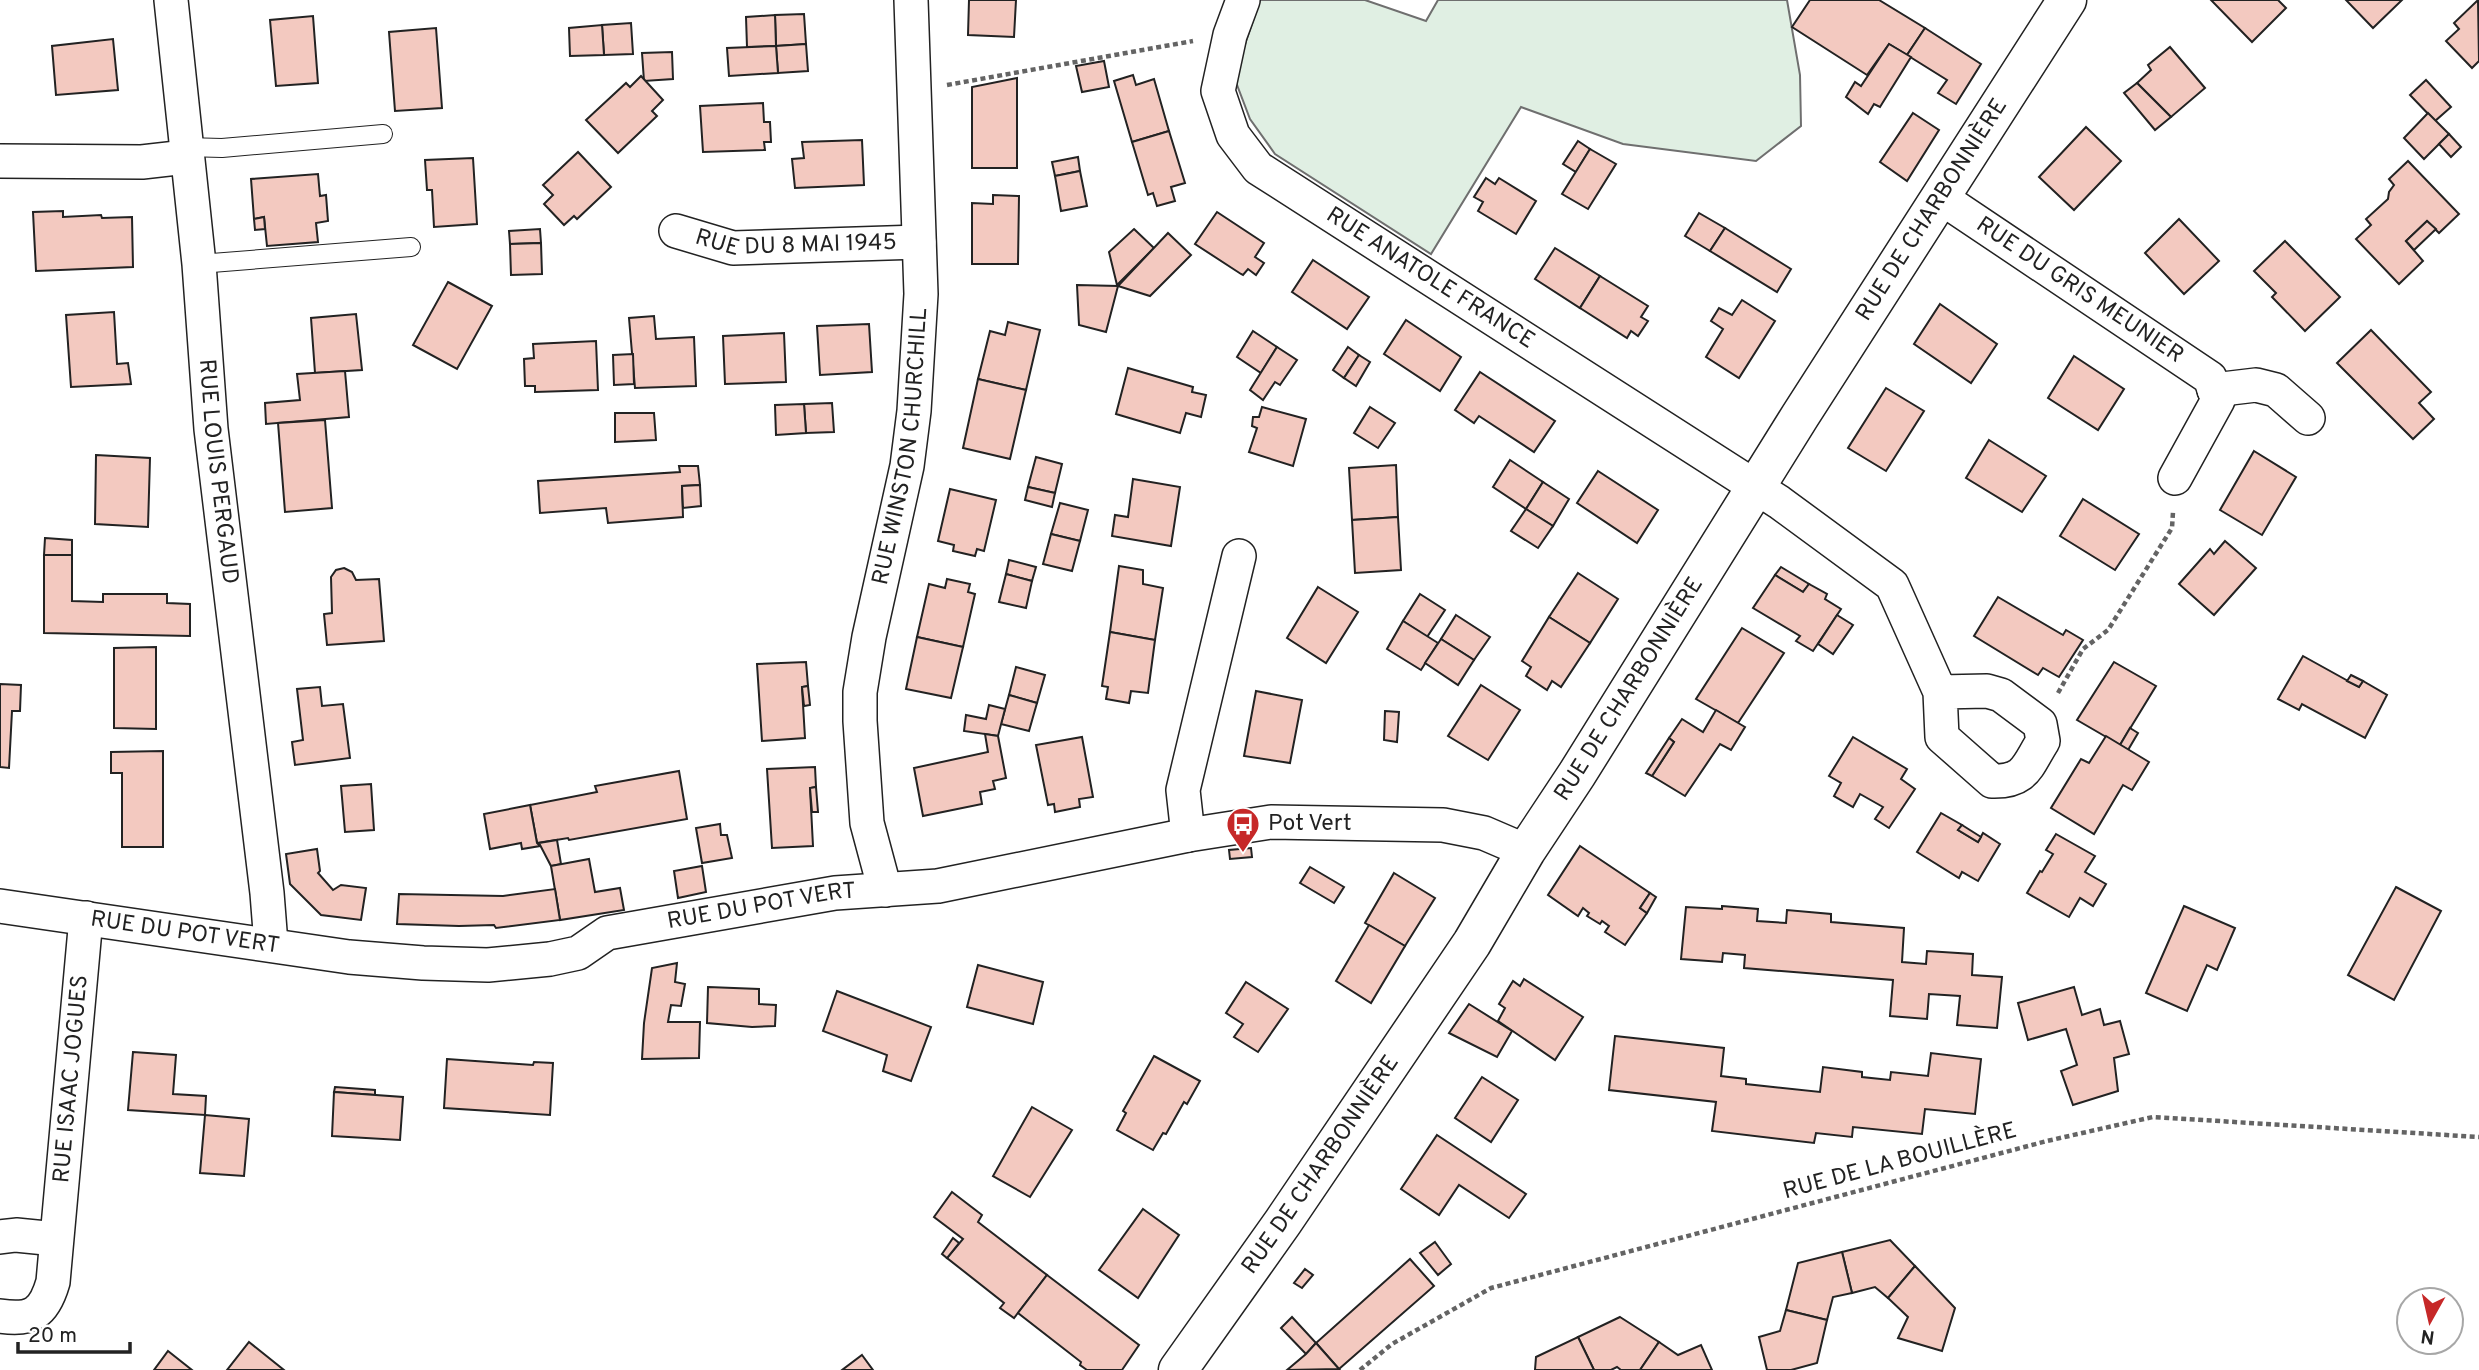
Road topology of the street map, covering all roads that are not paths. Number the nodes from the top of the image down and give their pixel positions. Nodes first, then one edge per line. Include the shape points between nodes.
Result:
1 (171, 0) edge
2 (911, 0) edge
3 (1243, 0) edge
4 (2067, 0) edge
5 (383, 134) dead end
6 (186, 152) junction
7 (0, 161) edge
8 (1940, 197) junction
9 (676, 231) dead end
10 (919, 242) junction
11 (411, 247) dead end
12 (199, 264) junction
13 (2214, 390) junction
14 (2308, 418) dead end
15 (2175, 478) road end
16 (1756, 487) junction
17 (1239, 556) dead end
18 (1940, 692) junction
19 (1188, 835) junction
20 (1526, 851) junction
21 (885, 890) junction
22 (0, 906) edge
23 (86, 918) junction
24 (271, 944) junction
25 (0, 1237) edge
26 (56, 1239) junction
27 (0, 1316) edge
28 (1178, 1370) edge

1 - 6 street, RUE LOUIS PERGAUD
2 - 10 street, RUE WINSTON CHURCHILL
3 - 16 street, RUE ANATOLE FRANCE via 1218,91 1233,135 1258,168
4 - 8 street, RUE DE CHARBONNIÈRE
5 - 6 lane
6 - 7 street via 142,162
6 - 12 street, RUE LOUIS PERGAUD
8 - 13 street, RUE DU GRIS MEUNIER via 2210,378
8 - 16 street, RUE DE CHARBONNIÈRE
9 - 10 street, RUE DU 8 MAI 1945 via 733,248
10 - 21 street, RUE WINSTON CHURCHILL via 921,294 907,466 860,692 867,822
11 - 12 lane
12 - 24 street, RUE LOUIS PERGAUD via 211,429
13 - 14 street via 2256,385 2276,390
13 - 15 street via 2218,400
16 - 18 street, RUE ANATOLE FRANCE via 1892,585
16 - 20 street, RUE DE CHARBONNIÈRE
17 - 19 street via 1182,790
18 - 18 street via 1942,737 1993,781 2008,782 2021,776 2043,741 2040,724 2001,695
19 - 20 street, RUE DU POT VERT via 1271,822 1443,825 1484,833
19 - 21 street, RUE DU POT VERT via 939,886
20 - 28 street, RUE DE CHARBONNIÈRE via 1472,943
21 - 24 street, RUE DU POT VERT via 835,893 607,933 578,953 488,965 349,957
22 - 23 street, RUE DU POT VERT
23 - 24 street, RUE DU POT VERT
23 - 26 street, RUE ISAAC JOGUES
25 - 26 street
26 - 27 street, RUE ISAAC JOGUES via 49,1298 38,1312 19,1318

